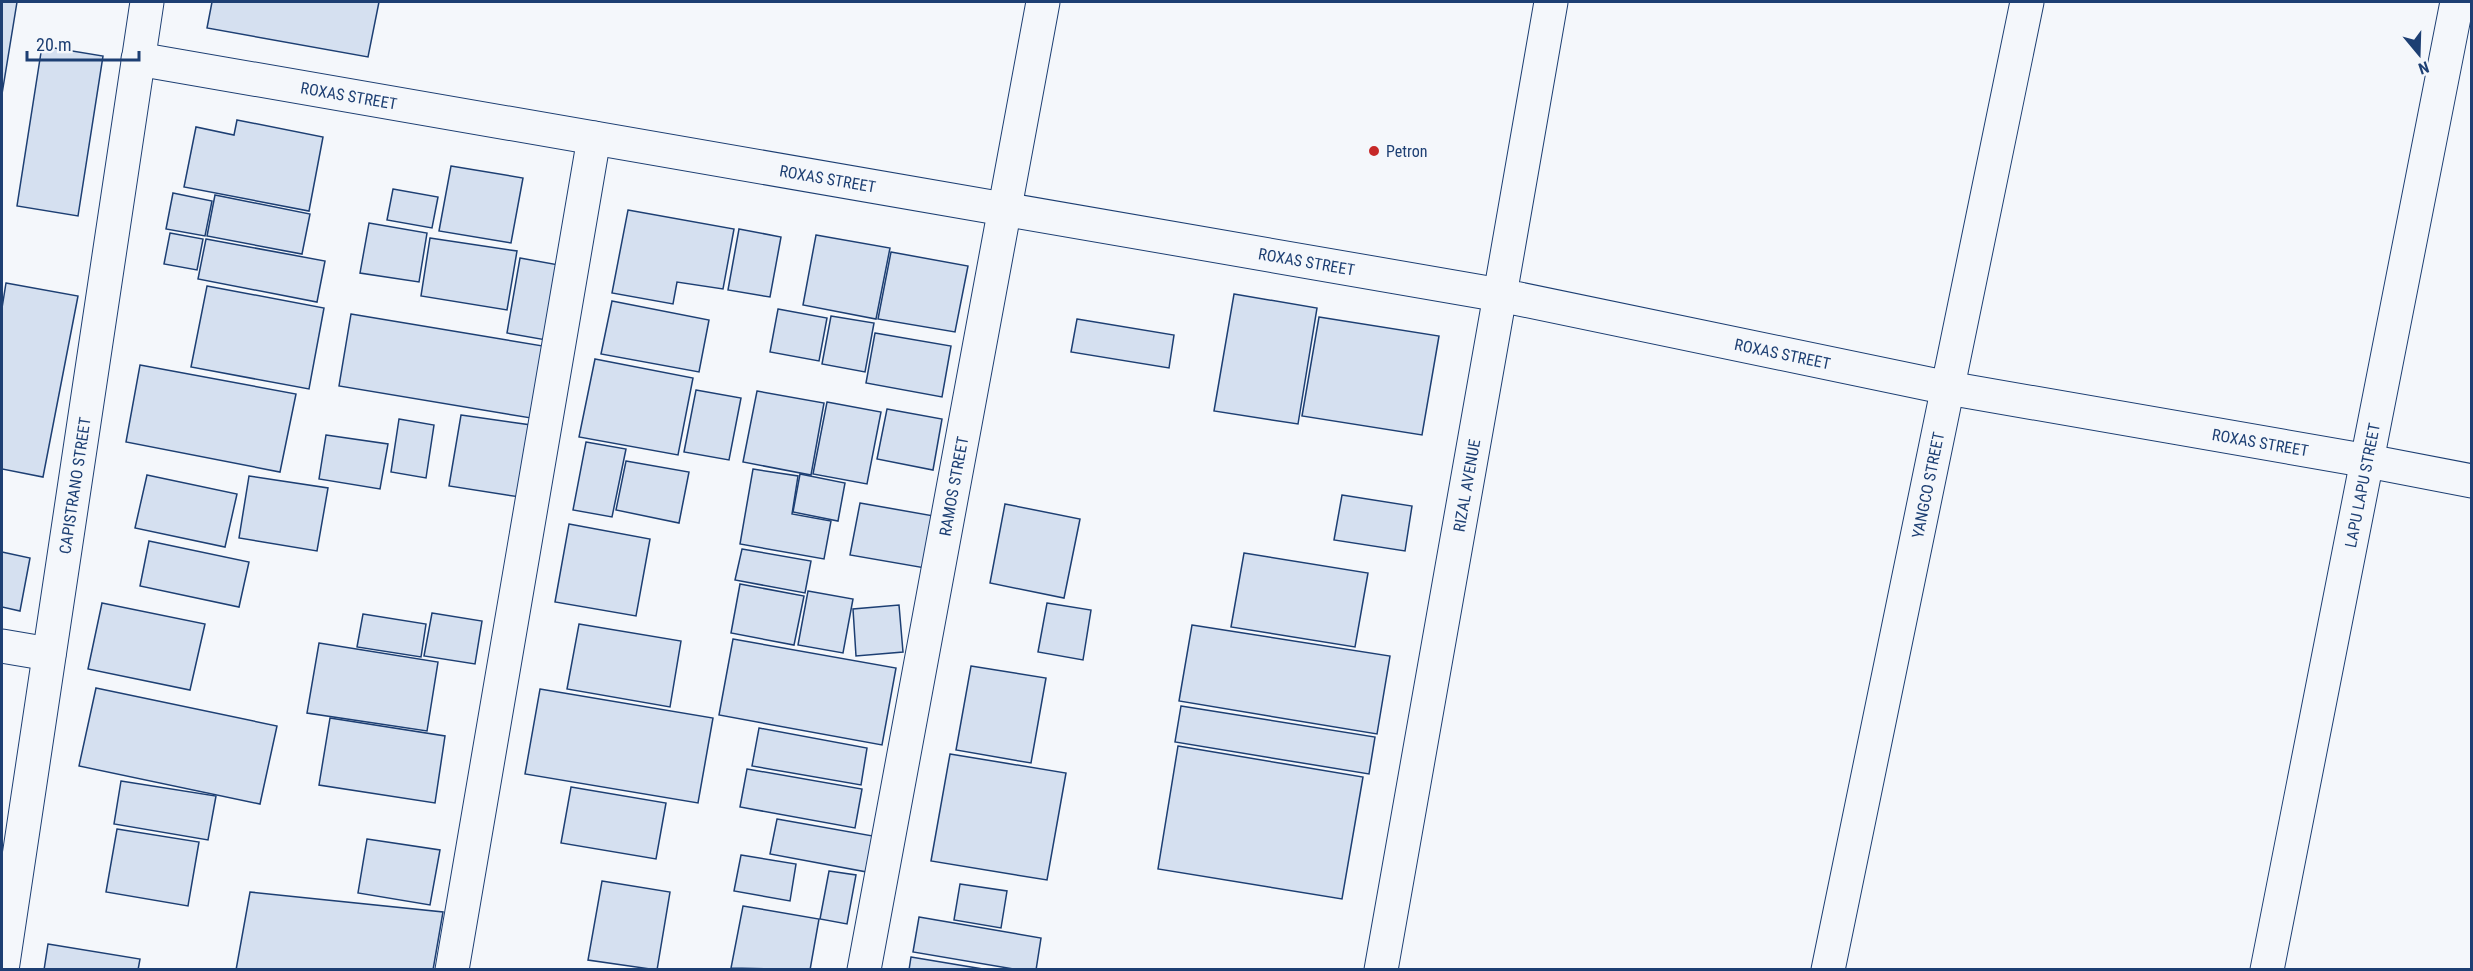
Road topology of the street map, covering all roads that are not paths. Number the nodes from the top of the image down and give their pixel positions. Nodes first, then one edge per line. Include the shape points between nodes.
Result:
1 (147, 2) edge
2 (1042, 2) edge
3 (1551, 2) edge
4 (2027, 2) edge
5 (2457, 2) edge
6 (138, 59) junction
7 (594, 138) junction
8 (1004, 208) junction
9 (1500, 295) junction
10 (1948, 388) junction
11 (2368, 461) junction
12 (2472, 481) edge
13 (2, 646) edge
14 (48, 654) junction
15 (2, 969) edge
16 (452, 969) edge
17 (864, 969) edge
18 (1381, 969) edge
19 (1828, 969) edge
20 (2267, 969) edge

1 - 6 main road, CAPISTRANO STREET
2 - 8 main road, RAMOS STREET
3 - 9 main road, RIZAL AVENUE
4 - 10 main road, YANGCO STREET
5 - 11 main road, LAPU LAPU STREET
6 - 7 main road, ROXAS STREET
6 - 14 main road, CAPISTRANO STREET
7 - 8 main road, ROXAS STREET
7 - 16 main road
8 - 9 main road, ROXAS STREET
8 - 17 main road, RAMOS STREET
9 - 10 main road, ROXAS STREET
9 - 18 main road, RIZAL AVENUE
10 - 11 main road, ROXAS STREET
10 - 19 main road, YANGCO STREET
11 - 12 main road, ROXAS STREET
11 - 20 main road, LAPU LAPU STREET
13 - 14 main road
14 - 15 main road, CAPISTRANO STREET

